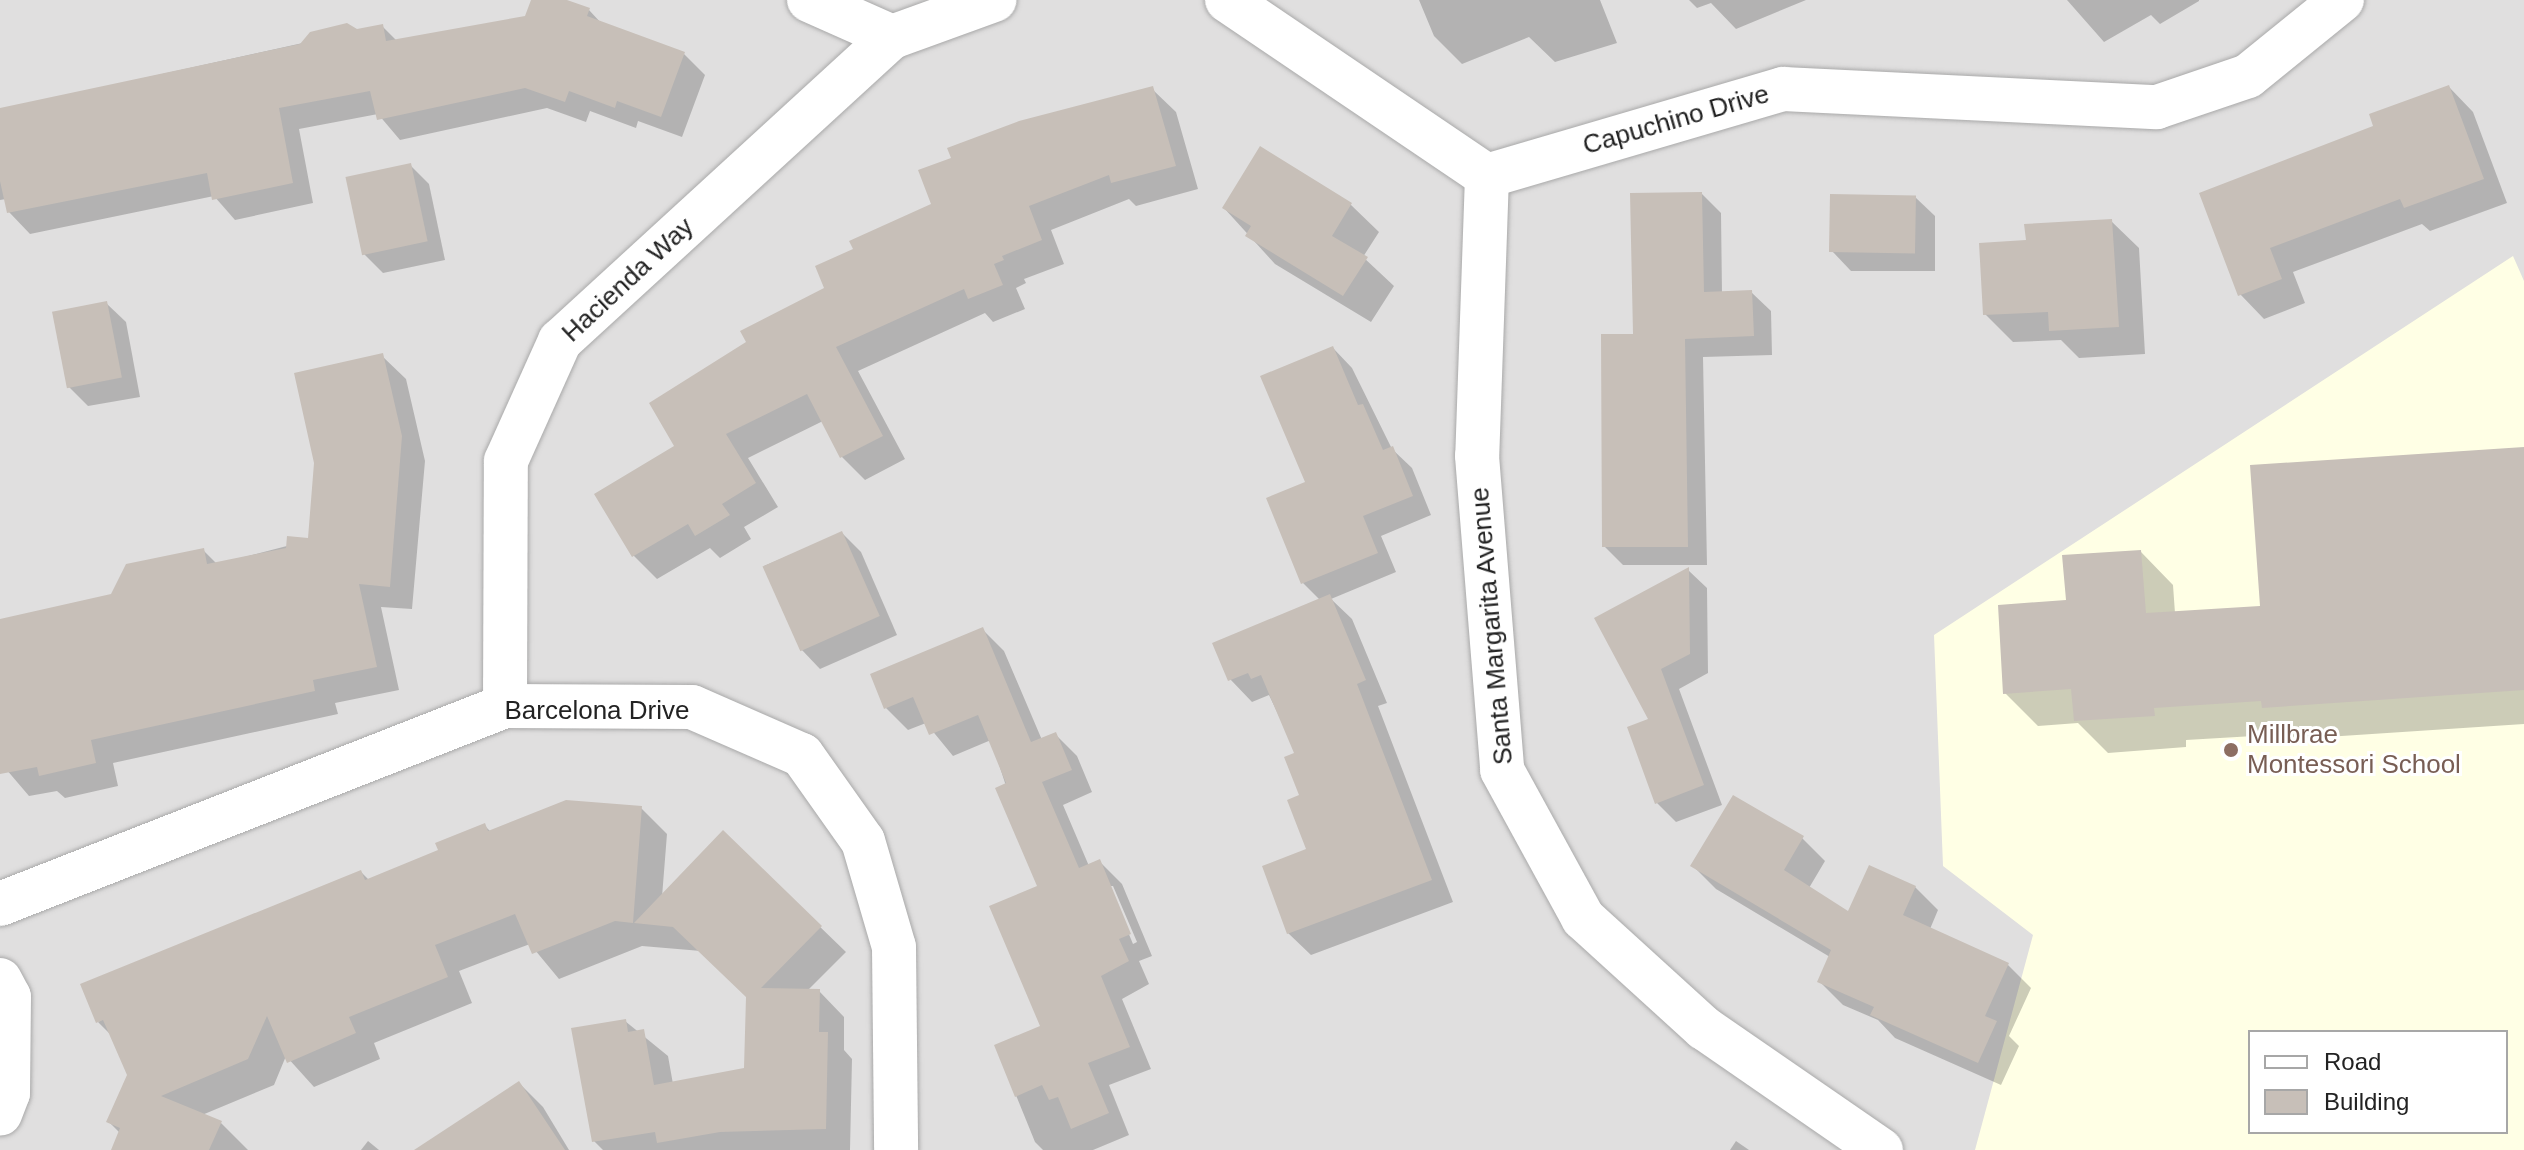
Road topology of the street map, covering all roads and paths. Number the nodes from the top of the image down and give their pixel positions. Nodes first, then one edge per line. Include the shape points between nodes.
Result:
1 (809, 0) edge
2 (994, 0) edge
3 (1227, 0) edge
4 (2342, 0) edge
5 (892, 37) junction
6 (1487, 176) junction
7 (505, 706) junction
8 (0, 904) edge
9 (0, 980) edge
10 (0, 1114) edge
11 (896, 1150) edge
12 (1881, 1150) edge

1 - 5 street
2 - 5 street, Hacienda Way
3 - 6 street
4 - 6 street, Capuchino Drive via 2248,76 2157,107 1783,89
5 - 7 street, Hacienda Way via 560,341 506,461
6 - 12 street, Santa Margarita Avenue via 1477,456 1502,770 1583,918 1704,1028
7 - 8 street, Barcelona Drive
7 - 11 street, Barcelona Drive via 692,707 802,755 863,841 894,947
9 - 10 street via 9,997 8,1093

